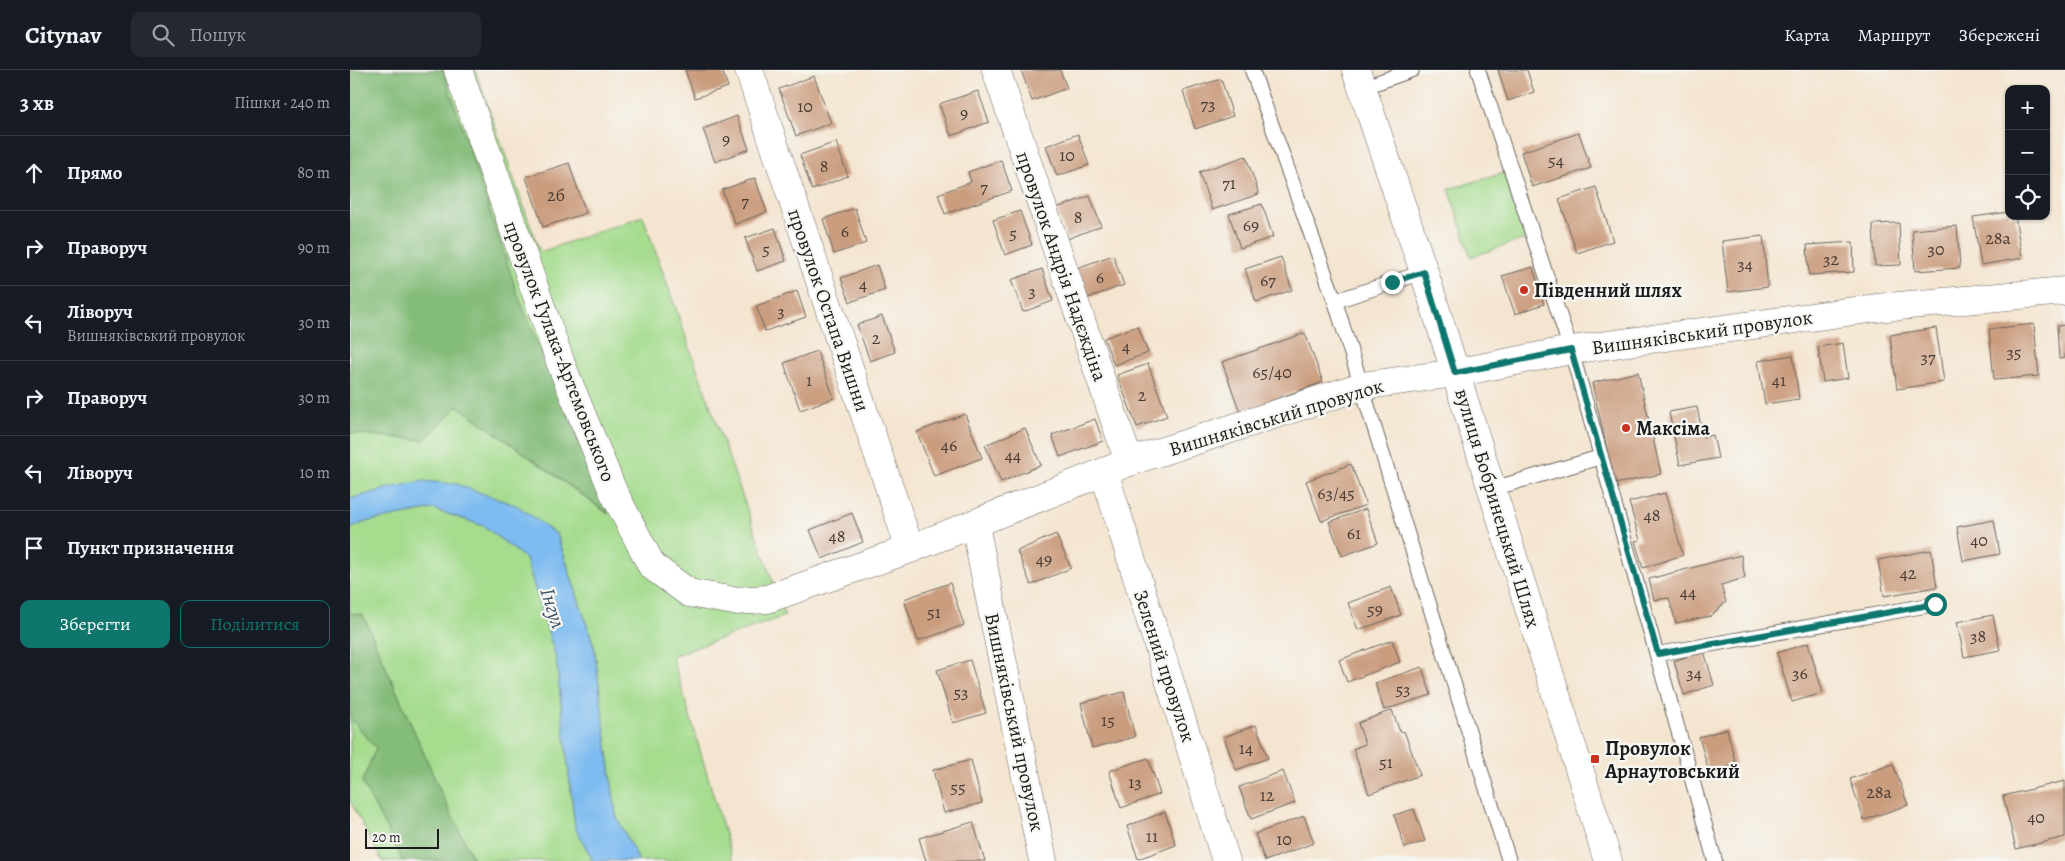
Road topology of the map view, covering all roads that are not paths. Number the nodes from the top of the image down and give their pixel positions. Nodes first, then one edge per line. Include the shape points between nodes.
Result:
1 (458, 70) edge
2 (749, 70) edge
3 (996, 70) edge
4 (1252, 70) edge
5 (1412, 70) edge
6 (1478, 70) edge
7 (1359, 79) edge
8 (1424, 272) junction
9 (2065, 291) edge
10 (1335, 301) junction
11 (1571, 350) junction
12 (1455, 373) junction
13 (1362, 386) junction
14 (1601, 457) junction
15 (1129, 462) junction
16 (1104, 472) junction
17 (1492, 489) junction
18 (975, 525) junction
19 (910, 549) junction
20 (767, 598) joint
21 (1935, 604) dead end
22 (1658, 654) junction
23 (1043, 861) edge
24 (1226, 861) edge
25 (1509, 861) edge
26 (1608, 861) edge
27 (1715, 861) edge

1 - 20 street, провулок Гулака-Артемовського via 561,364 613,491 652,566 689,592 734,601
2 - 19 street, провулок Остапа Вишни
3 - 15 street, провулок Андрія Надєждіна
4 - 10 lane
5 - 7 lane
6 - 11 lane
7 - 8 street, вулиця Бобринецький Шлях
8 - 10 lane
8 - 12 street, вулиця Бобринецький Шлях
9 - 11 street, Вишняківський провулок via 1876,308
10 - 13 lane
11 - 12 street, Вишняківський провулок
11 - 14 lane
12 - 13 street, Вишняківський провулок
12 - 17 street, вулиця Бобринецький Шлях
13 - 15 street, Вишняківський провулок
13 - 25 lane
14 - 17 lane
14 - 22 lane
15 - 16 street, Вишняківський провулок
16 - 18 street, Вишняківський провулок
16 - 24 street, Зелений провулок
17 - 26 street, вулиця Бобринецький Шлях
18 - 19 street, Вишняківський провулок
18 - 23 street, Вишняківський провулок
19 - 20 street, Вишняківський провулок
21 - 22 lane
22 - 27 lane

